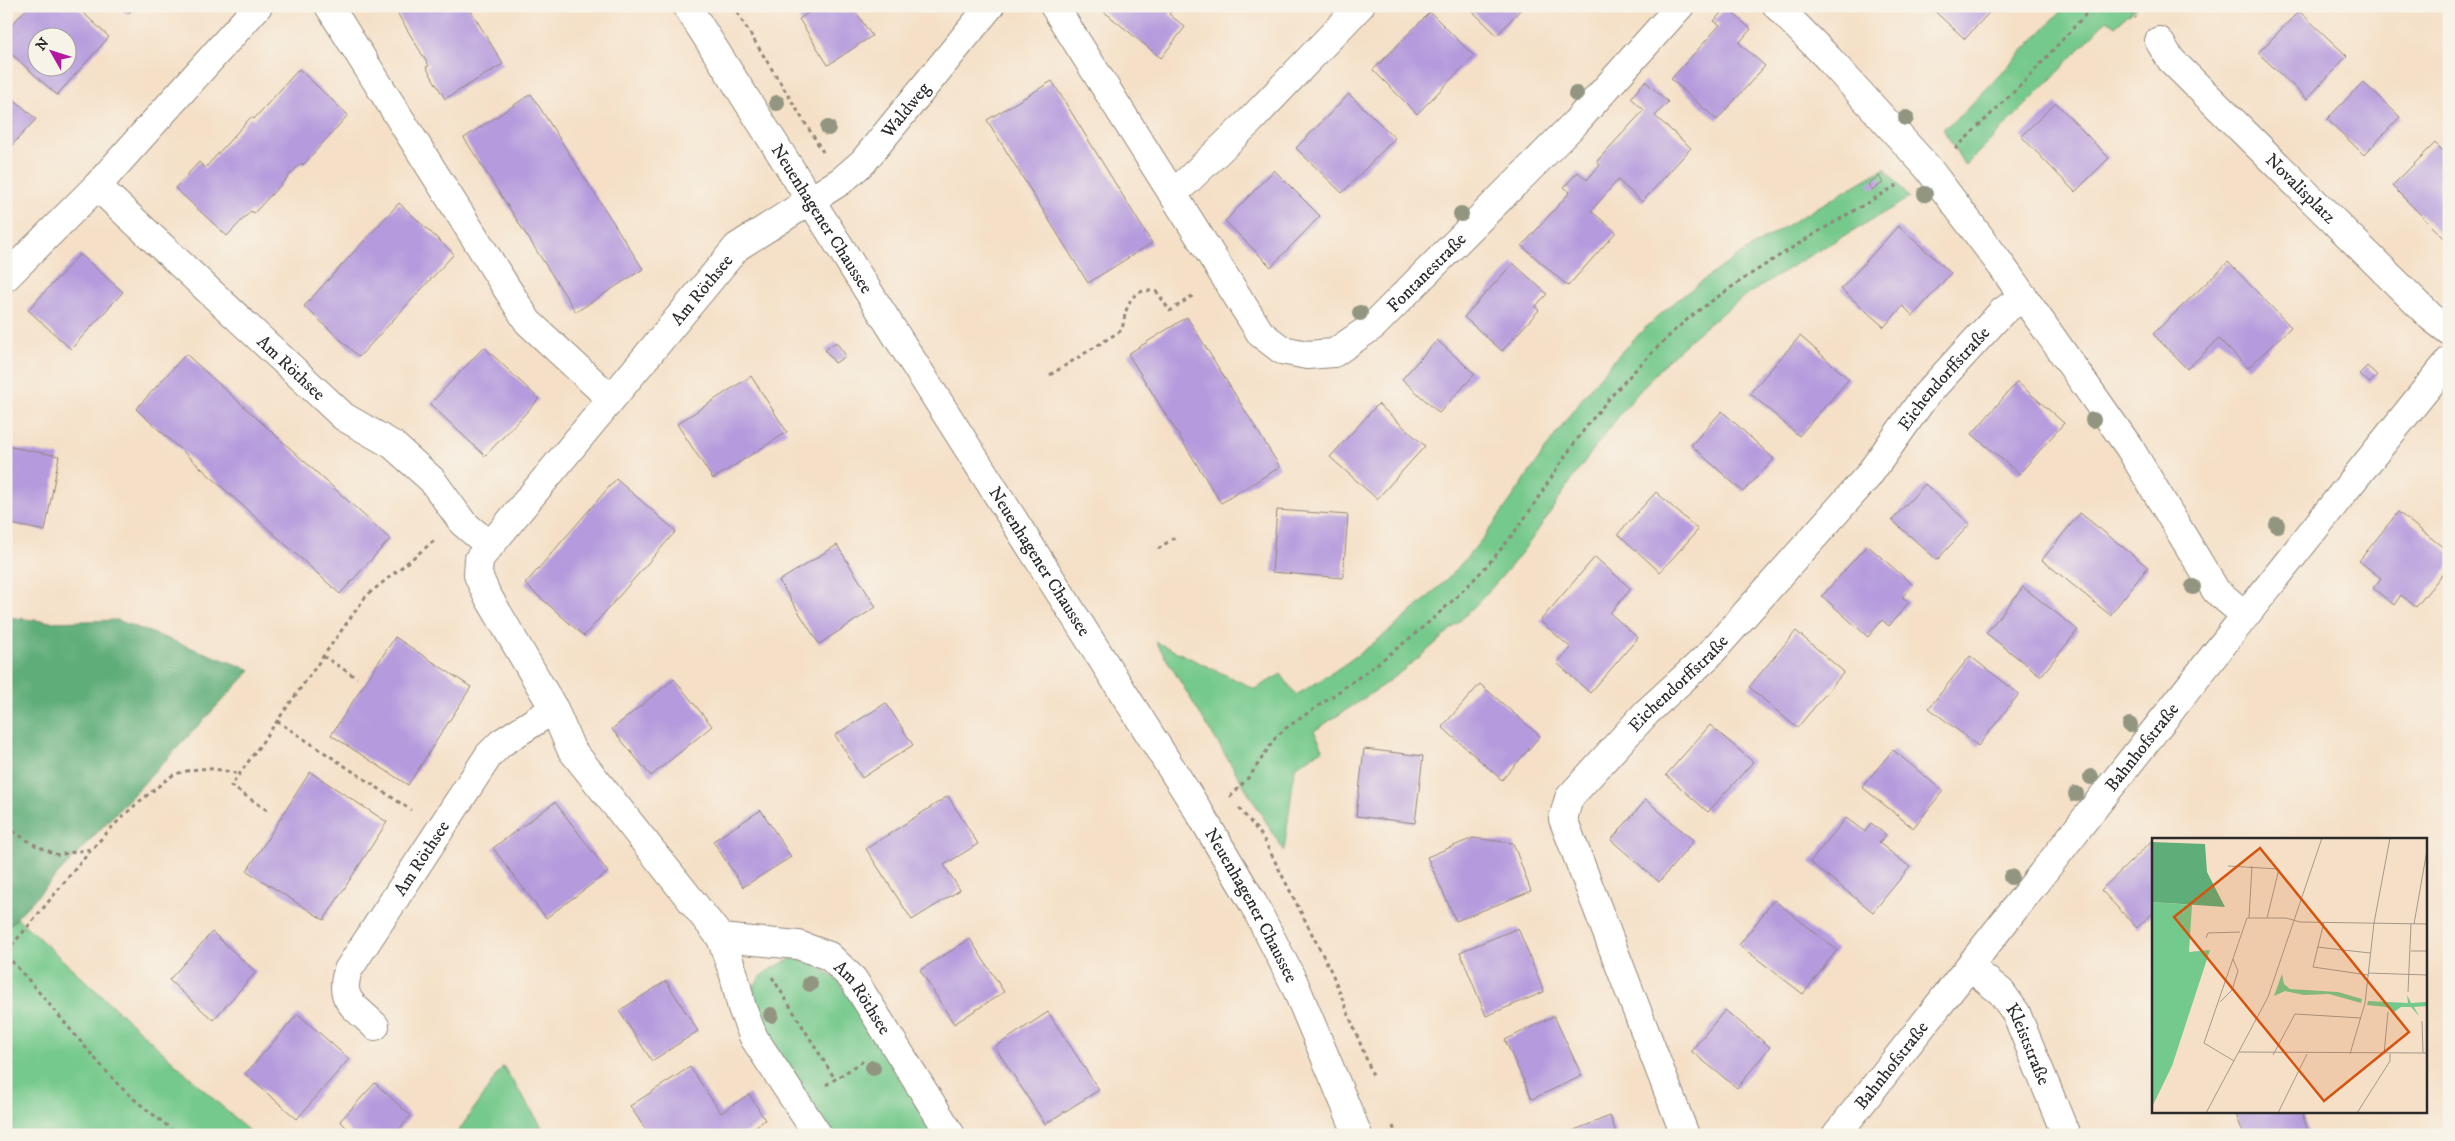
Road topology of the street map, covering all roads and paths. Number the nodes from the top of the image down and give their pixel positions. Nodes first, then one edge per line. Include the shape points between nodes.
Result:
1 (258, 6) edge
2 (329, 6) edge
3 (687, 6) edge
4 (990, 6) edge
5 (1054, 6) edge
6 (1360, 6) edge
7 (1680, 6) edge
8 (1777, 6) edge
9 (2094, 6) edge
10 (2159, 41) dead end
11 (1928, 168) junction
12 (97, 186) junction
13 (1172, 193) junction
14 (811, 200) junction
15 (6, 277) edge
16 (1201, 291) dead end
17 (2023, 297) junction
18 (2449, 331) edge
19 (2449, 361) edge
20 (1050, 375) dead end
21 (611, 399) junction
22 (463, 523) junction
23 (1175, 537) dead end
24 (489, 544) junction
25 (1158, 549) dead end
26 (2244, 614) junction
27 (323, 656) junction
28 (357, 678) dead end
29 (554, 709) junction
30 (277, 720) junction
31 (239, 774) junction
32 (1230, 797) dead end
33 (267, 810) dead end
34 (6, 827) edge
35 (441, 830) junction
36 (92, 849) junction
37 (721, 938) junction
38 (750, 942) junction
39 (6, 951) edge
40 (6, 955) edge
41 (1970, 966) junction
42 (374, 1026) dead end
43 (894, 1042) junction
44 (835, 1079) junction
45 (798, 1102) junction
46 (178, 1135) edge
47 (818, 1135) edge
48 (951, 1135) edge
49 (1358, 1135) edge
50 (1685, 1135) edge
51 (1836, 1135) edge
52 (2066, 1135) edge

1 - 12 street
2 - 21 street via 528,322
3 - 14 street, Neuenhagener Chaussee
4 - 14 street, Waldweg via 863,162
5 - 13 street, Fontanestraße
6 - 13 street via 1250,121
7 - 13 street, Fontanestraße via 1575,123 1373,326 1334,353 1307,355 1282,350 1261,334
8 - 11 street
9 - 11 path via 2011,95 1948,156
10 - 18 street, Novalisplatz via 2171,60 2432,318
11 - 17 street
11 - 32 path via 1784,252 1709,303 1671,334 1623,383 1572,446 1512,535 1469,584 1433,621 1355,681 1286,728
12 - 15 street
12 - 22 street, Am Röthsee via 344,417 393,444 432,480
14 - 21 street, Am Röthsee via 738,246
14 - 49 street, Neuenhagener Chaussee via 1196,806 1249,895 1294,983
16 - 20 path via 1170,311 1157,292 1140,292 1130,300 1122,330
17 - 26 street via 2129,447 2216,591
17 - 50 street, Eichendorffstraße via 2002,312 1925,396 1868,476 1708,656 1647,712 1569,798 1563,819
19 - 26 street, Bahnhofstraße
21 - 24 street, Am Röthsee
22 - 24 street, Am Röthsee
22 - 27 path via 427,546 366,596
23 - 25 path
24 - 29 street, Am Röthsee via 479,559 478,575
26 - 41 street, Bahnhofstraße
27 - 28 path
27 - 30 path
29 - 35 street, Am Röthsee via 501,743 489,755
29 - 37 street, Am Röthsee via 571,749
30 - 31 path
30 - 35 path
31 - 33 path via 231,786
31 - 36 path via 210,767 174,775 136,803
34 - 36 path via 58,855
35 - 42 street, Am Röthsee via 348,970 343,985 346,997
36 - 39 path
37 - 38 street, Am Röthsee
37 - 45 street, Am Röthsee via 754,1038
38 - 43 street, Am Röthsee via 798,945 829,956 853,979
38 - 44 path
40 - 46 path via 114,1080 138,1104
41 - 51 street, Bahnhofstraße
41 - 52 street, Kleiststraße via 2001,992 2016,1013
43 - 44 path
43 - 48 street, Am Röthsee
44 - 45 path
45 - 47 street, Am Röthsee

